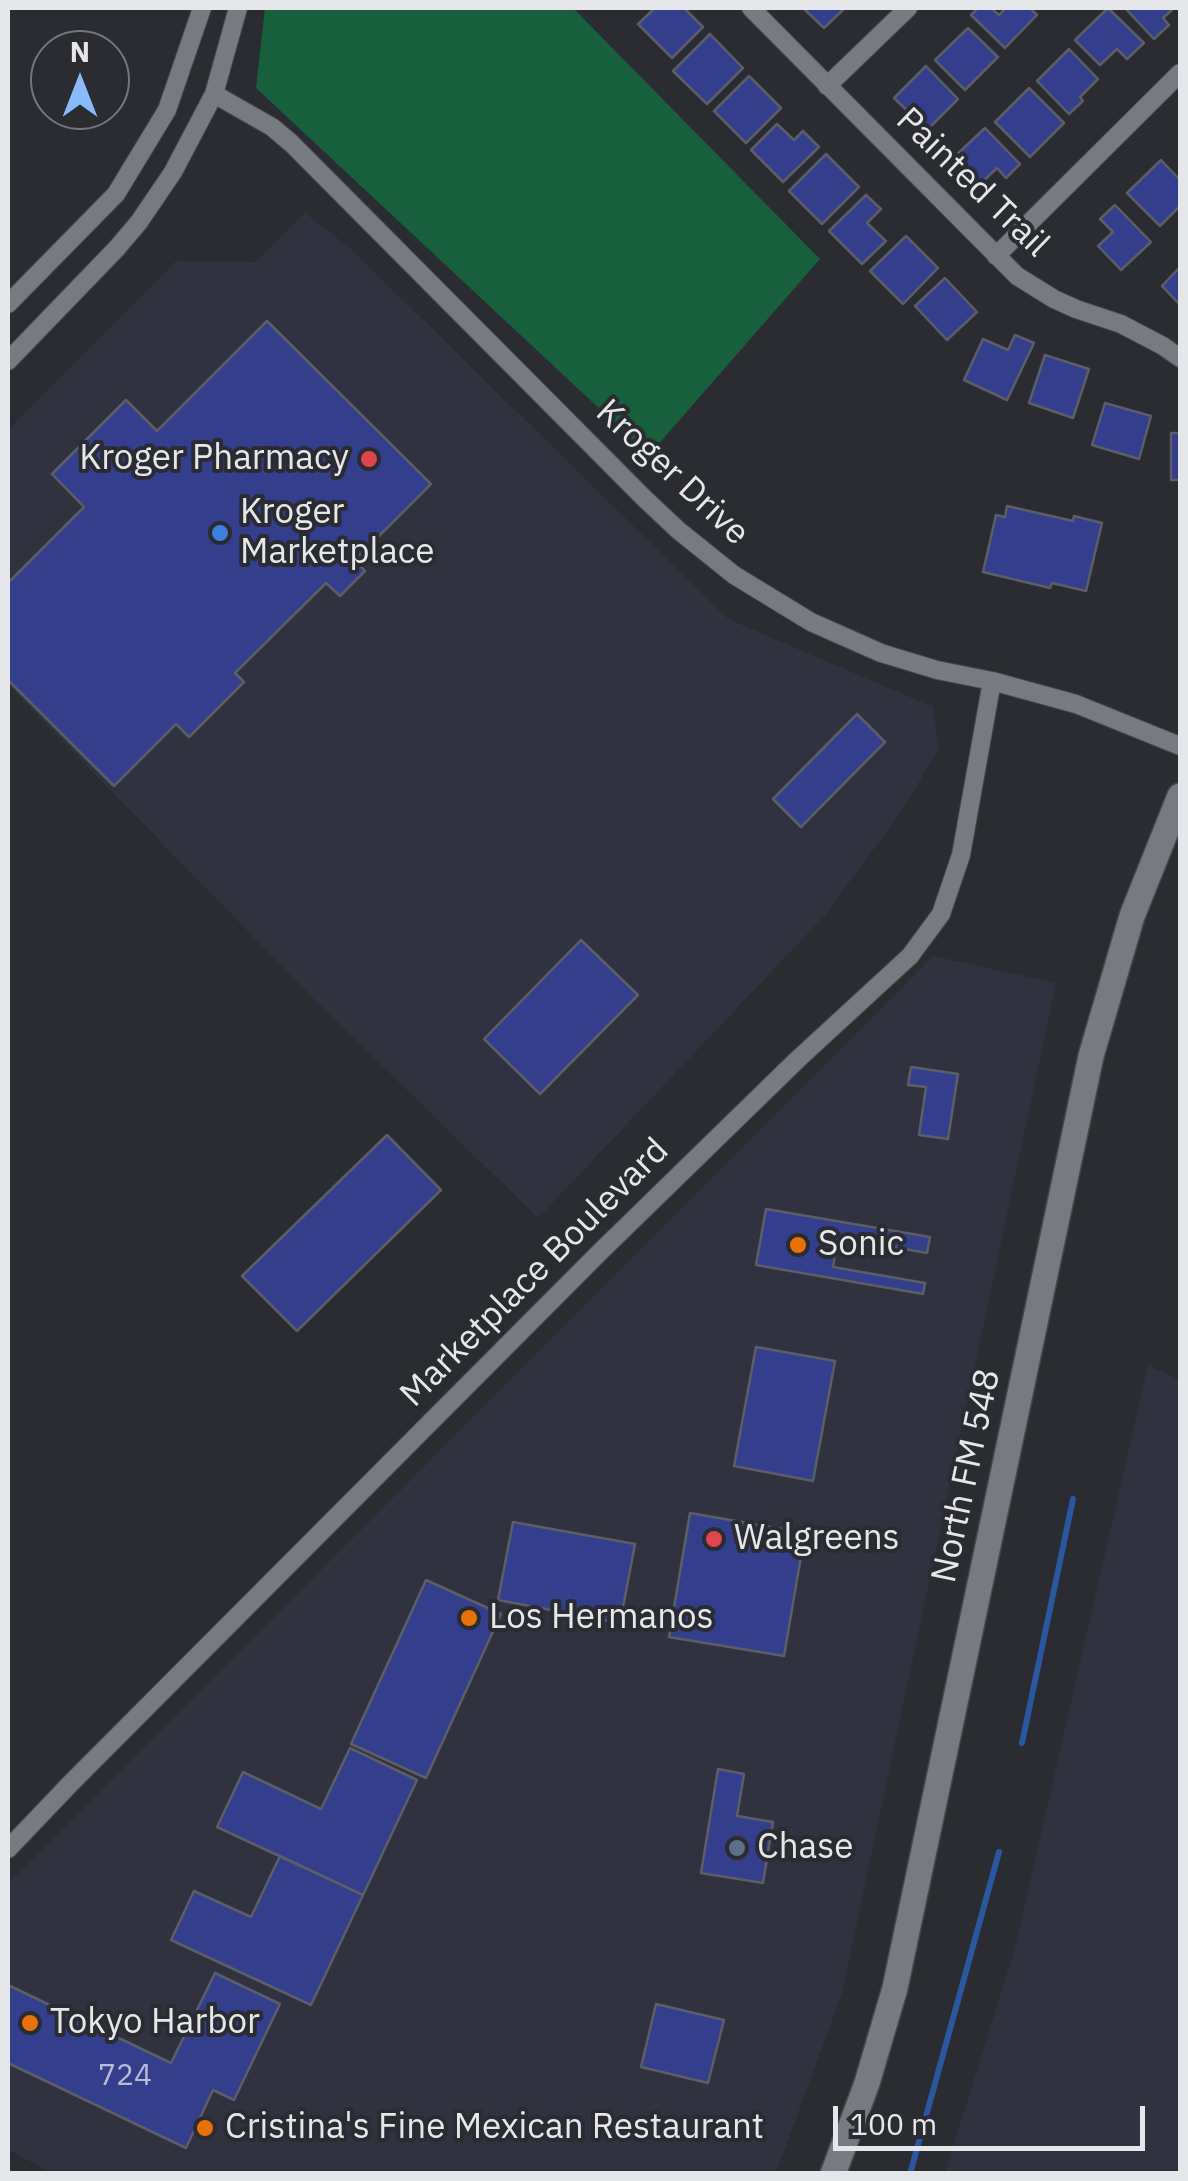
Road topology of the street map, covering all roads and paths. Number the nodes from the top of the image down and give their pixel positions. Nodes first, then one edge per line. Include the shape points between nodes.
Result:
1 (202, 8) edge
2 (238, 8) edge
3 (751, 8) edge
4 (908, 8) edge
5 (1180, 73) edge
6 (827, 86) junction
7 (214, 94) junction
8 (996, 256) junction
9 (8, 304) edge
10 (1180, 358) edge
11 (8, 360) edge
12 (992, 681) junction
13 (1180, 746) edge
14 (1180, 796) edge
15 (8, 1850) edge
16 (833, 2174) edge

1 - 9 street via 167,110 116,194
2 - 7 street
3 - 6 street, Painted Trail
4 - 6 street
5 - 8 street
6 - 8 street, Painted Trail
7 - 11 street via 139,222
7 - 12 street, Kroger Drive via 291,143 644,498 734,576 850,640
8 - 10 street, Painted Trail via 1044,294 1121,324
12 - 13 street, Kroger Drive via 1076,704
12 - 15 street, Marketplace Boulevard via 961,855 941,914 910,956 600,1252
14 - 16 main road, North FM 548 via 1132,916 1091,1056 896,1988

